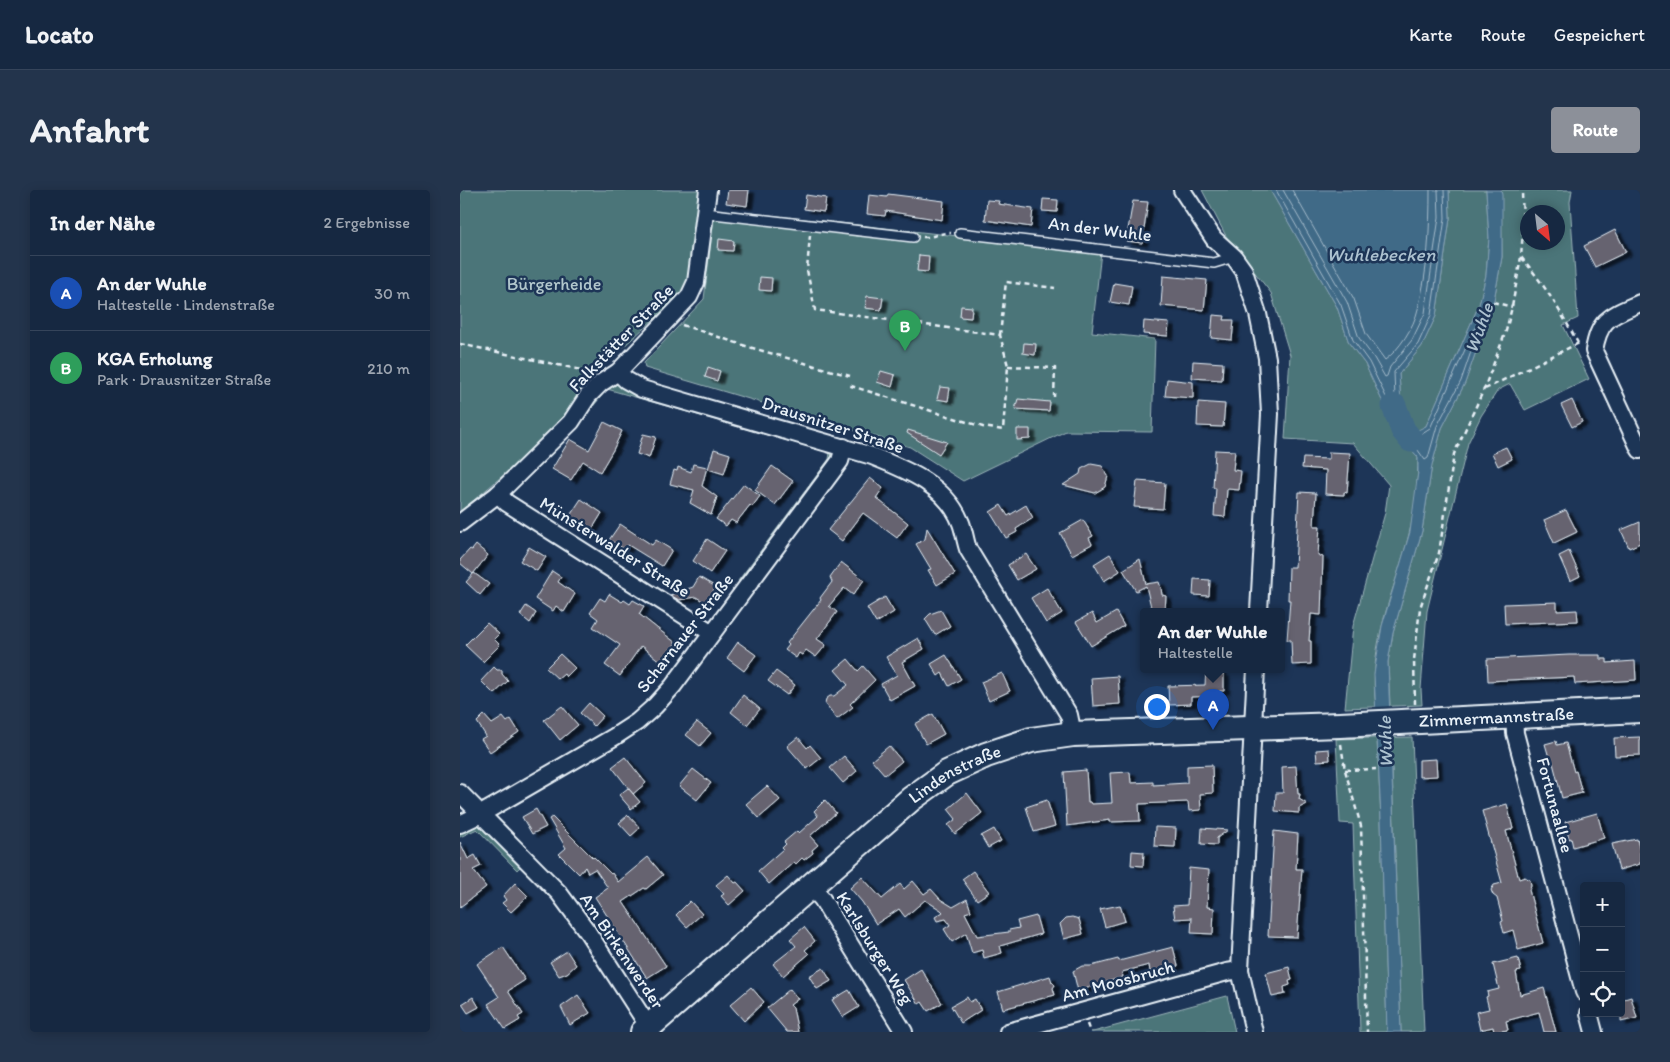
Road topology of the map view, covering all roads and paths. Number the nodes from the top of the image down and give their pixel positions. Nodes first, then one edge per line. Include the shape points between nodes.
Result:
1 (708, 190) edge
2 (1182, 190) edge
3 (1522, 190) edge
4 (705, 213) junction
5 (810, 233) dead end
6 (960, 233) joint
7 (913, 237) joint
8 (1234, 257) junction
9 (1521, 257) junction
10 (1055, 288) dead end
11 (1493, 302) dead end
12 (1640, 303) edge
13 (1512, 307) junction
14 (672, 317) junction
15 (1000, 335) junction
16 (460, 344) edge
17 (1008, 366) junction
18 (615, 374) junction
19 (850, 376) dead end
20 (848, 385) dead end
21 (1484, 389) junction
22 (1054, 397) dead end
23 (844, 447) junction
24 (1640, 450) edge
25 (498, 494) junction
26 (460, 523) edge
27 (1259, 608) edge
28 (712, 633) junction
29 (1256, 673) edge
30 (1640, 710) edge
31 (1413, 714) junction
32 (1514, 716) junction
33 (1252, 728) junction
34 (1347, 733) junction
35 (1073, 734) junction
36 (1376, 769) dead end
37 (1345, 770) junction
38 (460, 792) edge
39 (481, 814) junction
40 (460, 824) edge
41 (810, 886) junction
42 (1240, 970) junction
43 (1580, 977) edge
44 (1590, 1017) edge
45 (648, 1030) edge
46 (904, 1032) edge
47 (1008, 1032) edge
48 (1254, 1032) edge
49 (1367, 1032) edge
50 (1594, 1032) edge

1 - 4 street, Falkstätter Straße
2 - 8 street via 1214,239
3 - 9 path
4 - 7 lane
4 - 14 street, Falkstätter Straße via 696,282 689,297
5 - 15 path via 807,270 815,310
6 - 7 path
6 - 8 lane, An der Wuhle via 1214,263
8 - 27 street via 1244,271 1258,314 1270,381
9 - 13 path
9 - 21 path via 1542,282 1578,343
10 - 15 path via 1006,282
11 - 13 path
12 - 24 street via 1612,315 1596,335 1594,352
13 - 21 path
14 - 18 street, Falkstätter Straße
14 - 19 path via 680,324 740,345
15 - 17 path
16 - 18 path
17 - 20 path via 1003,430 983,427
17 - 22 path via 1055,368
18 - 23 street, Drausnitzer Straße via 642,389
18 - 25 street, Falkstätter Straße via 588,396 571,422
21 - 31 path via 1454,454 1439,554 1420,608 1414,660
23 - 28 street, Scharnauer Straße via 840,461
23 - 35 street, Drausnitzer Straße via 922,478 952,506 968,549 1069,715
25 - 26 street, Falkstätter Straße
25 - 28 street, Münsterwalder Straße via 507,503
28 - 39 street, Scharnauer Straße via 673,686 637,722
29 - 33 street
30 - 32 street, Zimmermannstraße
31 - 32 street, Zimmermannstraße
31 - 34 street, Zimmermannstraße
32 - 43 street, Fortunaallee
33 - 34 street, Lindenstraße
33 - 35 street, Lindenstraße
33 - 42 street
34 - 37 path
35 - 41 street, Lindenstraße via 1031,740 947,773 910,799
36 - 37 path
37 - 49 path via 1361,826
38 - 39 street, Am Birkenwerder
39 - 40 street, Scharnauer Straße
39 - 45 street, Am Birkenwerder via 559,893 587,931
41 - 45 street, Lindenstraße
41 - 46 street, Karlsburger Weg via 822,899
42 - 47 street, Am Moosbruch
42 - 48 street
44 - 50 street

